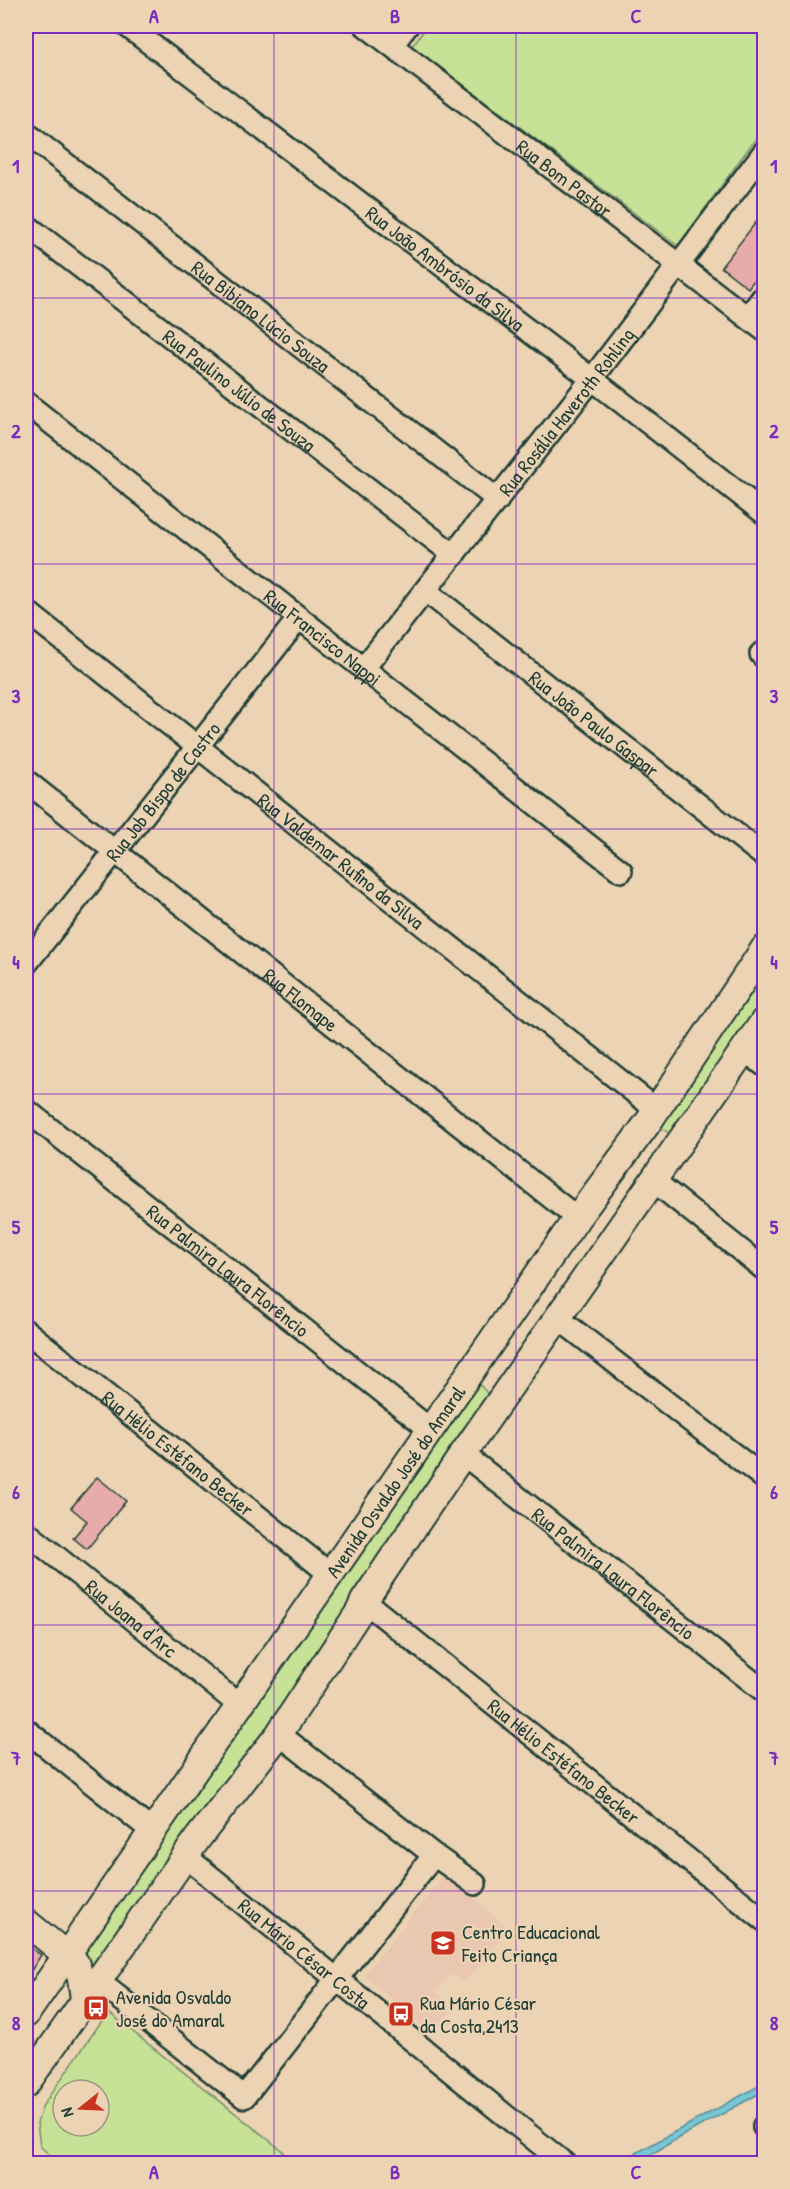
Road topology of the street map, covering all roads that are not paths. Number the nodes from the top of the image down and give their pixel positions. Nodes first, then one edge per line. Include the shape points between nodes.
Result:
1 (127, 26) edge
2 (366, 26) edge
3 (407, 26) edge
4 (392, 45) junction
5 (26, 133) edge
6 (765, 152) edge
7 (26, 225) edge
8 (680, 265) junction
9 (765, 296) edge
10 (756, 323) edge
11 (592, 379) junction
12 (26, 403) edge
13 (498, 500) junction
14 (765, 513) edge
15 (454, 555) junction
16 (426, 591) junction
17 (26, 611) edge
18 (299, 618) junction
19 (363, 669) junction
20 (197, 747) junction
21 (26, 781) edge
22 (115, 852) junction
23 (765, 856) edge
24 (621, 871) dead end
25 (765, 949) edge
26 (26, 964) edge
27 (765, 1021) edge
28 (744, 1050) junction
29 (765, 1065) edge
30 (26, 1110) edge
31 (657, 1110) junction
32 (654, 1181) junction
33 (577, 1218) junction
34 (765, 1269) edge
35 (558, 1318) junction
36 (26, 1331) edge
37 (487, 1349) junction
38 (515, 1379) junction
39 (431, 1430) junction
40 (463, 1454) junction
41 (765, 1478) edge
42 (27, 1536) edge
43 (330, 1574) junction
44 (364, 1601) junction
45 (765, 1690) edge
46 (238, 1706) junction
47 (26, 1730) edge
48 (279, 1734) junction
49 (152, 1831) junction
50 (185, 1856) junction
51 (434, 1856) junction
52 (475, 1884) dead end
53 (765, 1920) edge
54 (26, 1922) edge
55 (67, 1955) junction
56 (337, 1979) junction
57 (91, 1990) junction
58 (26, 2014) edge
59 (26, 2084) edge
60 (565, 2163) edge

1 - 11 street, Rua João Ambrósio da Silva
2 - 4 street, Rua Bom Pastor
3 - 4 street
4 - 8 street, Rua Bom Pastor
5 - 13 street, Rua Bibiano Lúcio Souza
6 - 8 street, Rua Rosália Haveroth Rohling
7 - 15 street, Rua Paulino Júlio de Souza
8 - 10 street, Rua Bom Pastor
8 - 11 street, Rua Rosália Haveroth Rohling
9 - 10 street
11 - 13 street, Rua Rosália Haveroth Rohling
11 - 14 street, Rua João Ambrósio da Silva
12 - 18 street, Rua Francisco Nappi
13 - 15 street, Rua Rosália Haveroth Rohling
15 - 16 street, Rua Rosália Haveroth Rohling
16 - 19 street, Rua Rosália Haveroth Rohling
16 - 23 street, Rua João Paulo Gaspar
17 - 20 street, Rua Valdemar Rufino da Silva
18 - 19 street, Rua Francisco Nappi
18 - 20 street, Rua Job Bispo de Castro
19 - 24 street, Rua Francisco Nappi
20 - 22 street, Rua Job Bispo de Castro
20 - 31 street, Rua Valdemar Rufino da Silva
21 - 22 street, Rua Flomape
22 - 26 street, Rua Job Bispo de Castro
22 - 33 street, Rua Flomape
25 - 31 main road, Avenida Osvaldo José do Amaral
27 - 28 main road, Avenida Osvaldo José do Amaral
28 - 29 street
28 - 32 main road, Avenida Osvaldo José do Amaral
30 - 39 street, Rua Palmira Laura Florêncio
31 - 33 main road, Avenida Osvaldo José do Amaral
32 - 34 street
32 - 35 main road, Avenida Osvaldo José do Amaral
33 - 37 main road, Avenida Osvaldo José do Amaral
35 - 38 main road, Avenida Osvaldo José do Amaral
35 - 41 street
36 - 43 street, Rua Hélio Estéfano Becker
37 - 38 main road via 493,1371
37 - 39 main road, Avenida Osvaldo José do Amaral
38 - 40 main road, Avenida Osvaldo José do Amaral
39 - 43 main road, Avenida Osvaldo José do Amaral
40 - 44 main road, Avenida Osvaldo José do Amaral
40 - 45 street, Rua Palmira Laura Florêncio
42 - 46 street, Rua Joana d'Arc
43 - 46 main road, Avenida Osvaldo José do Amaral
44 - 48 main road, Avenida Osvaldo José do Amaral
44 - 53 street, Rua Hélio Estéfano Becker
46 - 49 main road, Avenida Osvaldo José do Amaral
47 - 49 street
48 - 50 main road, Avenida Osvaldo José do Amaral
48 - 51 street
49 - 55 main road, Avenida Osvaldo José do Amaral
50 - 56 street, Rua Mário César Costa
50 - 57 main road, Avenida Osvaldo José do Amaral
51 - 52 street
51 - 56 street
54 - 55 main road
55 - 57 main road
55 - 58 main road, Avenida Osvaldo José do Amaral
56 - 57 street via 244,2097
56 - 60 street, Rua Mário César Costa
57 - 59 main road, Avenida Osvaldo José do Amaral

